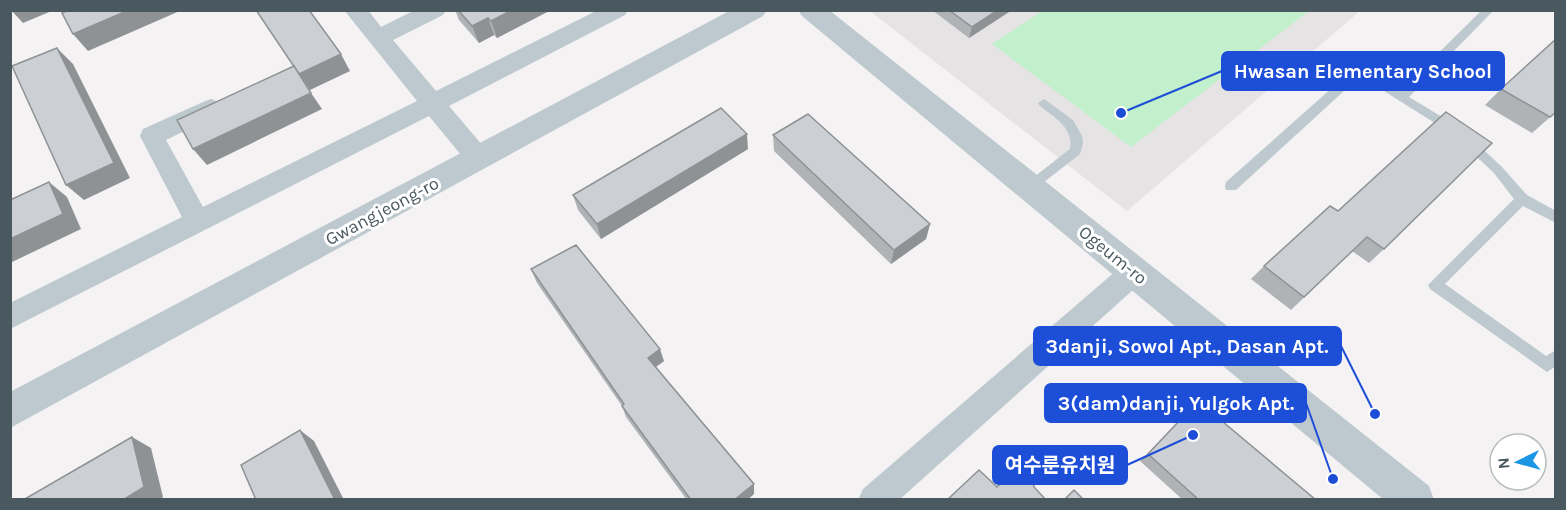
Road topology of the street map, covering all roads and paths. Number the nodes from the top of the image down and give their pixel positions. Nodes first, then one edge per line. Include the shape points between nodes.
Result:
1 (355, 10) edge
2 (435, 10) edge
3 (617, 10) edge
4 (754, 10) edge
5 (811, 10) edge
6 (1489, 10) edge
7 (377, 38) junction
8 (234, 96) edge
9 (1401, 98) junction
10 (1044, 103) dead end
11 (432, 105) junction
12 (479, 159) junction
13 (1231, 186) dead end
14 (1030, 188) junction
15 (1522, 199) junction
16 (1556, 218) edge
17 (198, 222) junction
18 (1134, 272) junction
19 (10, 317) edge
20 (1556, 356) edge
21 (10, 411) edge
22 (874, 500) edge
23 (1415, 500) edge

1 - 7 street
2 - 7 street
3 - 11 street
4 - 12 street, Gwangjeong-ro
5 - 14 street, Ogeum-ro
6 - 9 lane
7 - 11 street
8 - 17 street via 152,136
9 - 13 lane via 1377,81 1355,74
9 - 15 lane via 1456,130
10 - 14 lane via 1077,131 1079,142 1076,151
11 - 12 street
11 - 17 street
12 - 21 street, Gwangjeong-ro
14 - 18 street, Ogeum-ro
15 - 16 lane
15 - 20 lane via 1435,285 1547,365
17 - 19 street
18 - 22 street
18 - 23 street, Ogeum-ro

